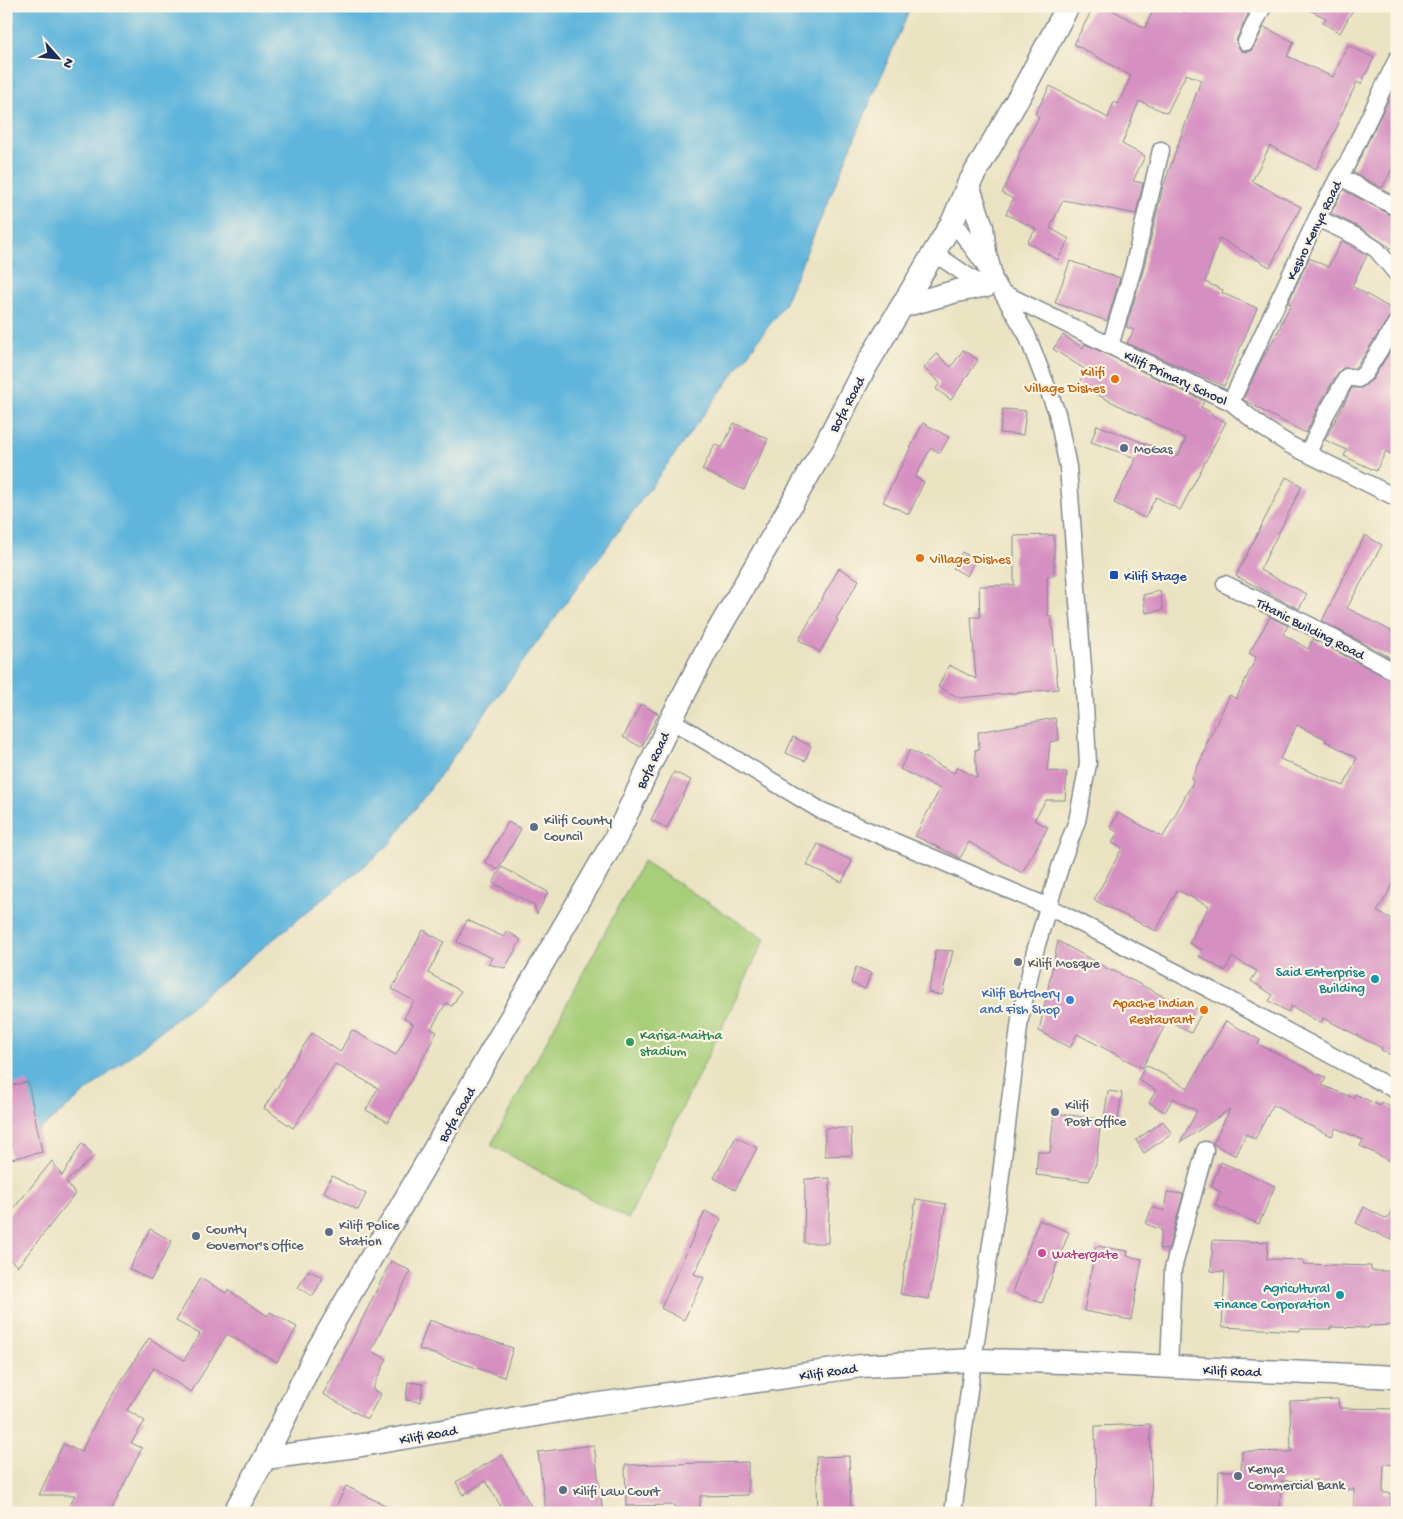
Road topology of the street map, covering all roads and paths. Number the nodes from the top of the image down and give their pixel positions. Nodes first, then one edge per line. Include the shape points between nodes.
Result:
1 (1068, 6) edge
2 (1263, 6) edge
3 (1246, 42) dead end
4 (1397, 59) edge
5 (1161, 150) dead end
6 (1339, 176) junction
7 (968, 185) junction
8 (1397, 208) edge
9 (1317, 218) junction
10 (954, 221) junction
11 (934, 253) junction
12 (1397, 274) edge
13 (997, 289) junction
14 (903, 306) junction
15 (1397, 322) edge
16 (1110, 346) junction
17 (1231, 402) junction
18 (1308, 453) junction
19 (1397, 498) edge
20 (1225, 584) dead end
21 (1397, 673) edge
22 (671, 720) junction
23 (1049, 907) junction
24 (1397, 1091) edge
25 (1206, 1150) dead end
26 (973, 1360) junction
27 (1169, 1367) junction
28 (1397, 1377) edge
29 (265, 1458) junction
30 (234, 1513) edge
31 (953, 1513) edge

1 - 7 street, Bofa Road
2 - 3 street
4 - 6 street, Kesho Kenya Road via 1348,164
5 - 16 street via 1133,269
6 - 8 street
6 - 9 street, Kesho Kenya Road
7 - 10 street, Bofa Road
7 - 13 street
9 - 12 street via 1376,249
9 - 17 street, Kesho Kenya Road
10 - 11 street, Bofa Road
10 - 13 street
11 - 13 street, Kilifi Primary School
11 - 14 street, Bofa Road
13 - 14 street via 958,290
13 - 16 street, Kilifi Primary School
13 - 23 street via 1027,335 1056,413 1068,467 1088,764 1077,821
14 - 22 street, Bofa Road via 863,370
15 - 18 street via 1365,373 1358,379 1347,377
16 - 17 street, Kilifi Primary School
17 - 18 street, Kilifi Primary School via 1290,445
18 - 19 street, Kilifi Primary School
20 - 21 street, Titanic Building Road
22 - 23 street via 820,810
22 - 29 street, Bofa Road via 616,836 318,1349
23 - 24 street
23 - 26 street via 1035,951 1020,1019 998,1198
25 - 27 street via 1173,1268
26 - 27 street, Kilifi Road
26 - 29 street, Kilifi Road via 861,1366
26 - 31 street
27 - 28 street, Kilifi Road
29 - 30 street, Bofa Road

